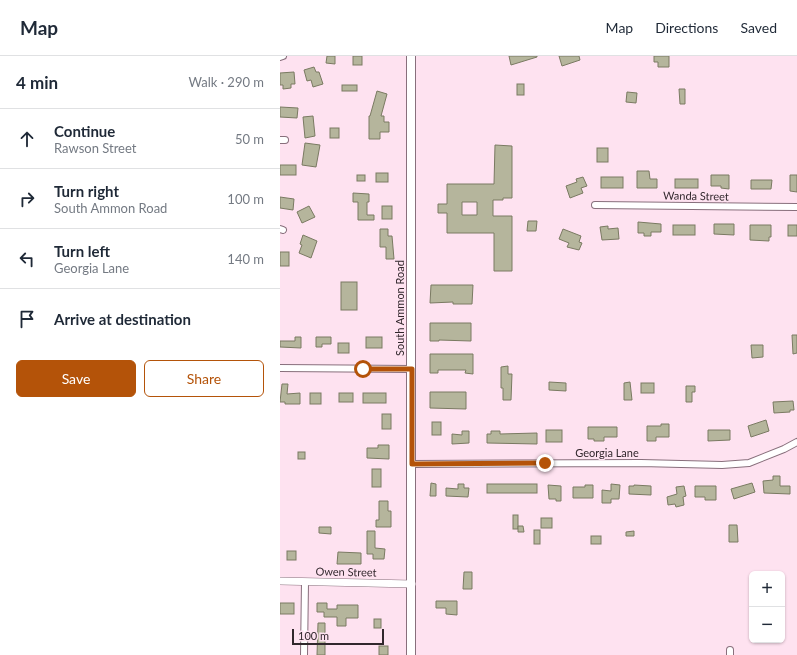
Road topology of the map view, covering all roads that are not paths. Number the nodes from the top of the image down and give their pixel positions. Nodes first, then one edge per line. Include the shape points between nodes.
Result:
1 (283, 56) edge
2 (411, 56) edge
3 (280, 57) edge
4 (595, 205) dead end
5 (797, 207) edge
6 (280, 368) edge
7 (412, 369) junction
8 (797, 442) edge
9 (412, 464) junction
10 (280, 581) edge
11 (305, 582) junction
12 (412, 584) junction
13 (304, 655) edge
14 (412, 655) edge

1 - 3 street
2 - 7 main road, South Ammon Road
4 - 5 street, Wanda Street
6 - 7 street
7 - 9 main road, South Ammon Road
8 - 9 street, Georgia Lane via 749,463 722,465
9 - 12 main road, South Ammon Road
10 - 11 street, Owen Street
11 - 12 street, Owen Street
11 - 13 street
12 - 14 main road, South Ammon Road

